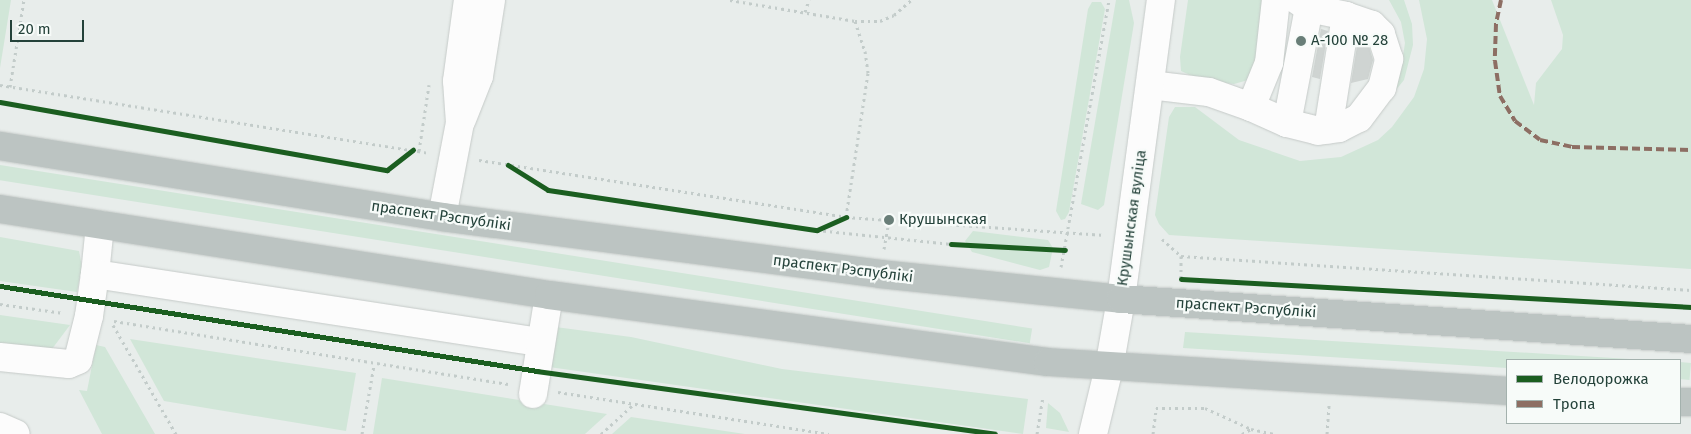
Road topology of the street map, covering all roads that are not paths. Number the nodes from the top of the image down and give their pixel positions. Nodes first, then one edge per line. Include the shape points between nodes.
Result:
1 (468, 0) edge
2 (491, 0) edge
3 (1161, 0) edge
4 (1276, 0) edge
5 (1303, 4) edge
6 (1346, 16) junction
7 (1150, 85) junction
8 (1250, 107) junction
9 (460, 123) junction
10 (1287, 124) junction
11 (1328, 130) junction
12 (0, 146) edge
13 (0, 208) edge
14 (442, 217) junction
15 (100, 225) junction
16 (95, 274) junction
17 (549, 294) junction
18 (1121, 298) junction
19 (1691, 340) edge
20 (541, 342) junction
21 (0, 357) edge
22 (1110, 368) junction
23 (533, 391) road end
24 (1506, 392) edge
25 (0, 427) edge
26 (16, 434) edge
27 (1093, 434) edge

1 - 9 street via 457,72
2 - 9 street via 479,76
3 - 7 street, Крушынская вуліца
4 - 8 street via 1269,63
5 - 6 street
5 - 10 street
6 - 11 street
6 - 11 street via 1372,26 1381,34 1390,59 1388,75 1376,100 1359,118
7 - 8 street via 1209,92
7 - 18 street, Крушынская вуліца
8 - 10 street
9 - 14 street
10 - 11 street via 1307,130
12 - 14 highway, праспект Рэспублікі
13 - 15 highway
14 - 18 highway, праспект Рэспублікі via 880,274
15 - 16 street
15 - 17 highway
16 - 20 street
16 - 21 street via 90,316 78,360 69,364
17 - 20 street
17 - 22 highway
18 - 19 highway, праспект Рэспублікі
18 - 22 street, Крушынская вуліца
20 - 23 street
22 - 24 highway
22 - 27 street, Крушынская вуліца
25 - 26 street

